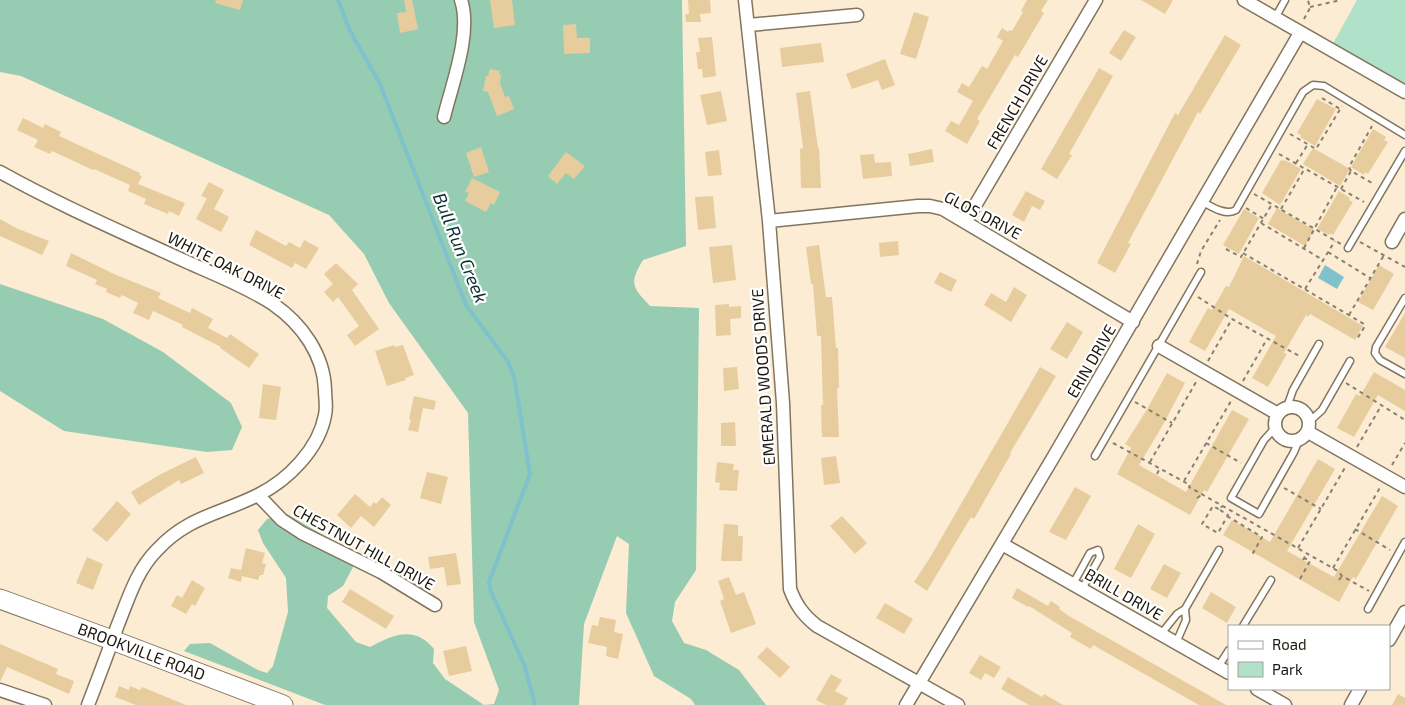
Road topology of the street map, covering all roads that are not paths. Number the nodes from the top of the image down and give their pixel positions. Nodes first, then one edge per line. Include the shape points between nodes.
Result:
1 (461, 0) edge
2 (745, 0) edge
3 (1096, 0) edge
4 (1244, 0) edge
5 (1285, 0) edge
6 (857, 15) dead end
7 (1275, 18) junction
8 (749, 25) junction
9 (1300, 33) junction
10 (1405, 92) edge
11 (444, 117) dead end
12 (1405, 135) edge
13 (1405, 151) edge
14 (0, 172) edge
15 (1203, 202) junction
16 (1405, 219) edge
17 (769, 221) junction
18 (966, 221) junction
19 (1392, 242) dead end
20 (1348, 248) road end
21 (1200, 273) road end
22 (1405, 298) edge
23 (1133, 322) junction
24 (1320, 344) dead end
25 (1159, 346) junction
26 (1350, 361) dead end
27 (1405, 374) edge
28 (1283, 411) junction
29 (1309, 426) junction
30 (1275, 428) junction
31 (1298, 440) junction
32 (1095, 456) dead end
33 (1405, 487) edge
34 (258, 495) junction
35 (1405, 542) edge
36 (1002, 544) junction
37 (1219, 550) dead end
38 (1271, 580) dead end
39 (1077, 587) junction
40 (0, 600) edge
41 (435, 604) dead end
42 (1186, 609) junction
43 (1368, 609) dead end
44 (1405, 612) edge
45 (1244, 625) edge
46 (1161, 634) junction
47 (1390, 638) edge
48 (112, 640) junction
49 (1176, 642) junction
50 (1228, 654) edge
51 (1224, 670) edge
52 (919, 683) junction
53 (0, 690) edge
54 (1259, 690) edge
55 (1359, 690) edge
56 (45, 705) edge
57 (88, 705) edge
58 (283, 705) edge
59 (906, 705) edge
60 (958, 705) edge
61 (1286, 705) edge
62 (1351, 705) edge

1 - 11 street via 464,39
2 - 8 street, EMERALD WOODS DRIVE
3 - 18 street, FRENCH DRIVE
4 - 7 street
5 - 7 lane
6 - 8 street
7 - 9 street
8 - 17 street, EMERALD WOODS DRIVE
9 - 10 street
9 - 15 street, ERIN DRIVE
12 - 15 lane via 1324,86 1313,85 1303,92 1232,212
13 - 20 lane
14 - 34 street, WHITE OAK DRIVE via 38,193 235,284 273,304 299,326 316,351 325,382 326,414 314,444 297,466
15 - 23 street, ERIN DRIVE
16 - 19 street
17 - 18 street, GLOS DRIVE via 930,206
17 - 52 street, EMERALD WOODS DRIVE via 783,403 790,589 802,614 816,626
18 - 23 street, GLOS DRIVE
21 - 25 lane
22 - 27 lane via 1375,353 1380,360
23 - 36 street, ERIN DRIVE
24 - 28 lane
25 - 28 street
25 - 32 lane
26 - 29 lane
28 - 29 street via 1299,408 1304,411
28 - 30 street via 1275,422
29 - 31 street
29 - 33 street
30 - 31 street via 1286,441
30 - 31 lane via 1264,440 1231,498 1259,514
34 - 41 street, CHESTNUT HILL DRIVE via 282,520 302,533 381,572
34 - 48 street, WHITE OAK DRIVE via 197,519 170,536 143,568
35 - 43 lane
36 - 39 street, BRILL DRIVE
36 - 52 street, ERIN DRIVE
37 - 42 lane
38 - 45 lane
39 - 39 lane via 1100,556 1098,550 1090,553
39 - 46 street, BRILL DRIVE
40 - 48 street, BROOKVILLE ROAD
42 - 46 lane via 1176,614
42 - 49 lane via 1186,620
44 - 47 street
46 - 49 street, BRILL DRIVE
48 - 57 street, WHITE OAK DRIVE
48 - 58 street, BROOKVILLE ROAD
49 - 51 street, BRILL DRIVE
50 - 51 lane
52 - 59 street, ERIN DRIVE
52 - 60 street, EMERALD WOODS DRIVE
53 - 56 street
54 - 61 street
55 - 62 street

